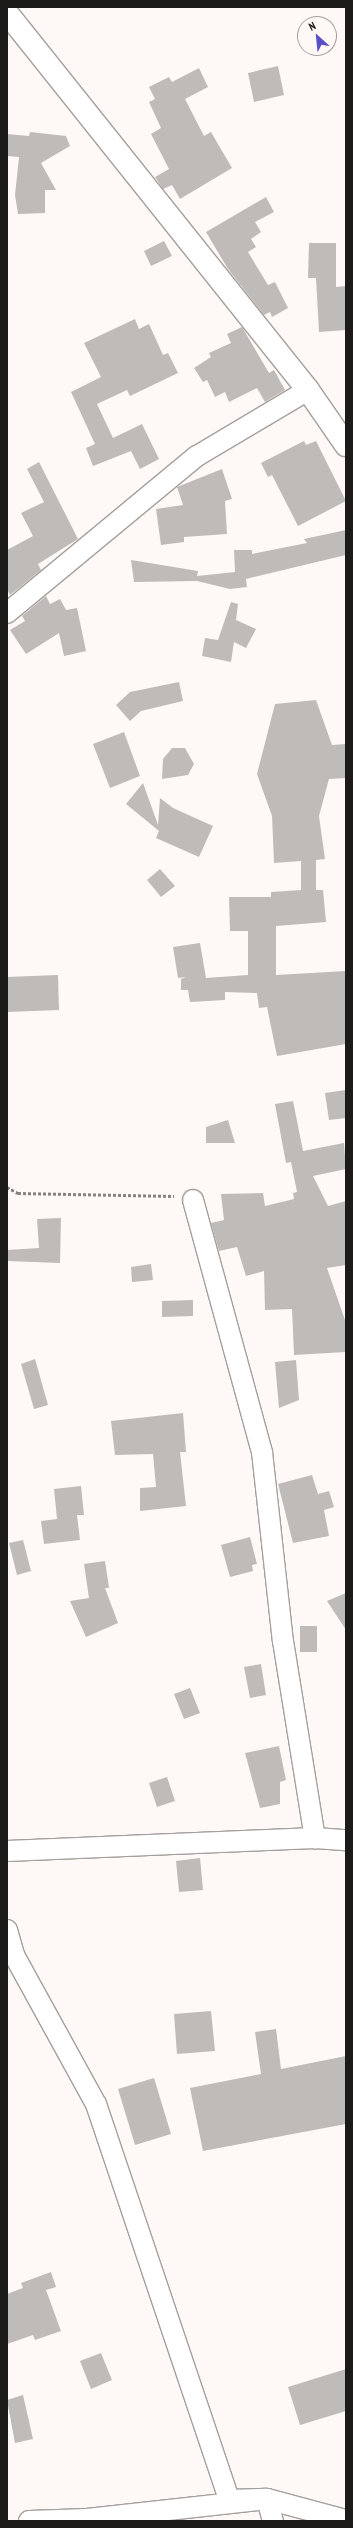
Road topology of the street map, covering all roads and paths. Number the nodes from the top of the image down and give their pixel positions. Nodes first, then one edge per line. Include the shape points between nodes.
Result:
1 (7, 13) edge
2 (308, 390) junction
3 (346, 445) edge
4 (7, 613) edge
5 (7, 1187) edge
6 (193, 1200) joint
7 (315, 1838) junction
8 (346, 1840) edge
9 (7, 1850) edge
10 (7, 1930) edge
11 (267, 2499) junction
12 (346, 2520) edge
13 (29, 2521) edge
14 (273, 2521) edge

1 - 2 street
2 - 3 street
2 - 4 street via 197,456
5 - 6 path via 18,1193 158,1193
6 - 7 street via 262,1452 283,1641
7 - 8 street
7 - 9 street
10 - 11 street via 14,1955 96,2104 229,2500
11 - 12 street
11 - 13 street via 86,2519
11 - 14 street

